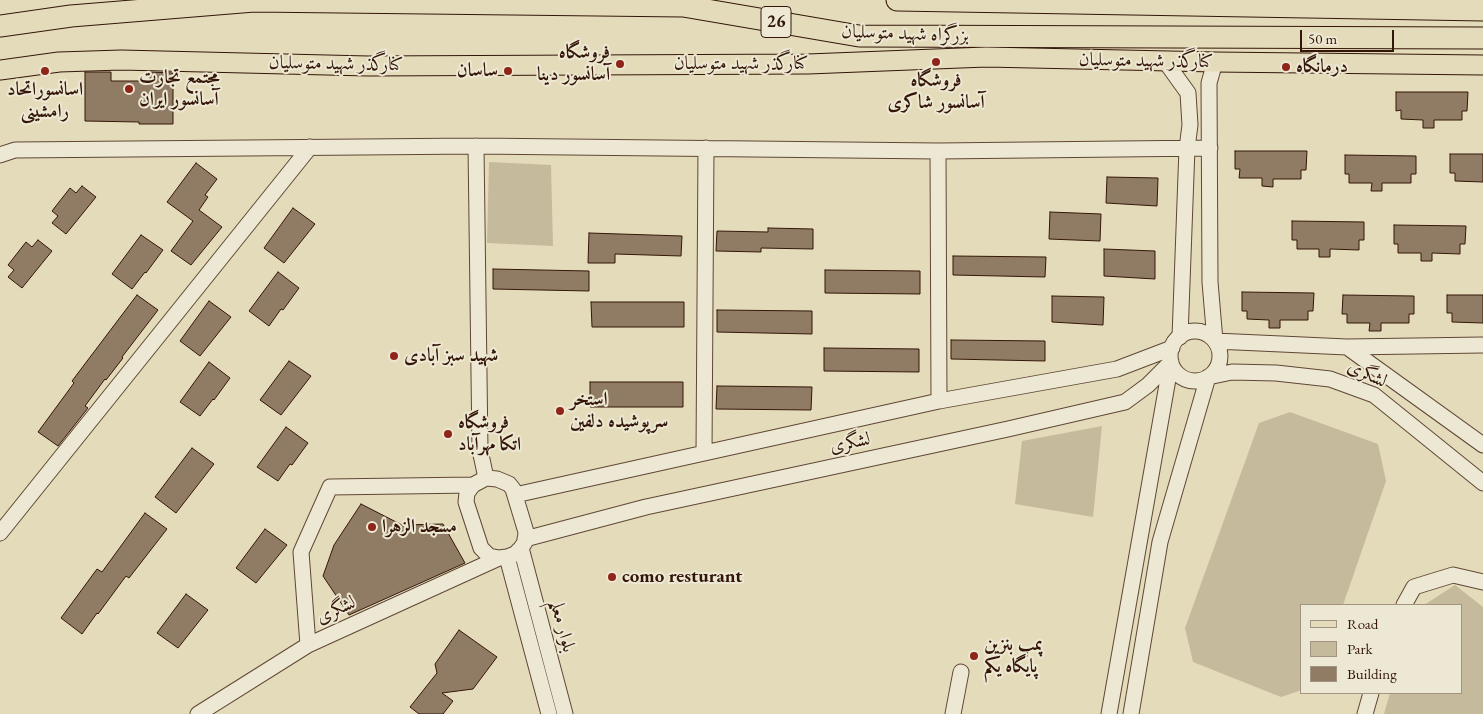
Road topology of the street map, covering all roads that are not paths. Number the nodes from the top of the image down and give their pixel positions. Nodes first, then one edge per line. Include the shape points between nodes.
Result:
1 (897, 0) edge
2 (1483, 10) edge
3 (0, 26) edge
4 (877, 36) junction
5 (1483, 38) edge
6 (986, 58) junction
7 (1165, 62) junction
8 (1215, 62) junction
9 (1483, 65) edge
10 (0, 70) edge
11 (476, 146) junction
12 (310, 147) junction
13 (706, 148) junction
14 (1187, 148) junction
15 (1210, 148) junction
16 (938, 151) junction
17 (0, 155) edge
18 (1215, 341) junction
19 (1483, 345) edge
20 (1347, 347) junction
21 (1174, 349) junction
22 (1208, 377) junction
23 (940, 401) junction
24 (1483, 445) edge
25 (704, 453) junction
26 (479, 481) junction
27 (1483, 483) edge
28 (515, 495) junction
29 (0, 533) edge
30 (523, 544) junction
31 (503, 557) junction
32 (1483, 582) edge
33 (1405, 604) edge
34 (308, 645) junction
35 (961, 672) dead end
36 (1371, 694) edge
37 (198, 714) edge
38 (549, 714) edge
39 (564, 714) edge
40 (953, 714) edge
41 (1109, 714) edge
42 (1131, 714) edge
43 (1364, 714) edge

1 - 2 highway, بزرگراه شهید متوسلیان
3 - 4 highway, بزرگراه شهید متوسلیان / 26 via 71,16 254,1 436,2 682,6 860,36
4 - 5 highway, بزرگراه شهید متوسلیان / 26
4 - 6 main road
6 - 7 main road, کنارگذر شهید متوسلیان
6 - 10 main road, کنارگذر شهید متوسلیان via 808,64 378,66 121,60 60,62
7 - 8 main road, کنارگذر شهید متوسلیان
7 - 14 lane via 1188,94 1190,125
8 - 9 main road, کنارگذر شهید متوسلیان
8 - 15 lane via 1209,83
11 - 12 lane
11 - 13 lane
11 - 26 lane
12 - 17 lane via 15,150
12 - 29 lane
13 - 16 lane
13 - 25 lane
14 - 15 lane
14 - 16 lane
14 - 21 lane
15 - 18 lane via 1210,282
16 - 23 lane
18 - 20 lane, لشگری
18 - 21 lane via 1202,332 1194,331 1186,333
18 - 22 lane via 1220,356 1214,372
19 - 20 lane
20 - 24 lane, لشگری
21 - 22 lane via 1174,369 1179,375 1194,381
21 - 23 lane, لشگری via 1116,369
21 - 30 lane, لشگری via 1148,385 1125,402 646,507
21 - 41 lane
22 - 27 lane, لشگری via 1232,372 1276,373 1330,379 1374,395
22 - 42 lane via 1160,542
23 - 25 lane, لشگری
25 - 28 lane, لشگری
26 - 28 lane via 498,479 509,484
26 - 31 lane via 467,493 466,502 481,548 489,556
26 - 34 lane via 330,487 301,552
28 - 30 lane via 526,532
30 - 31 lane via 515,554
30 - 39 lane, بلوار معلم
31 - 34 lane, لشگری
31 - 38 lane, بلوار معلم
32 - 33 lane via 1454,575 1414,587
34 - 37 lane, لشگری
35 - 40 lane
36 - 43 lane

